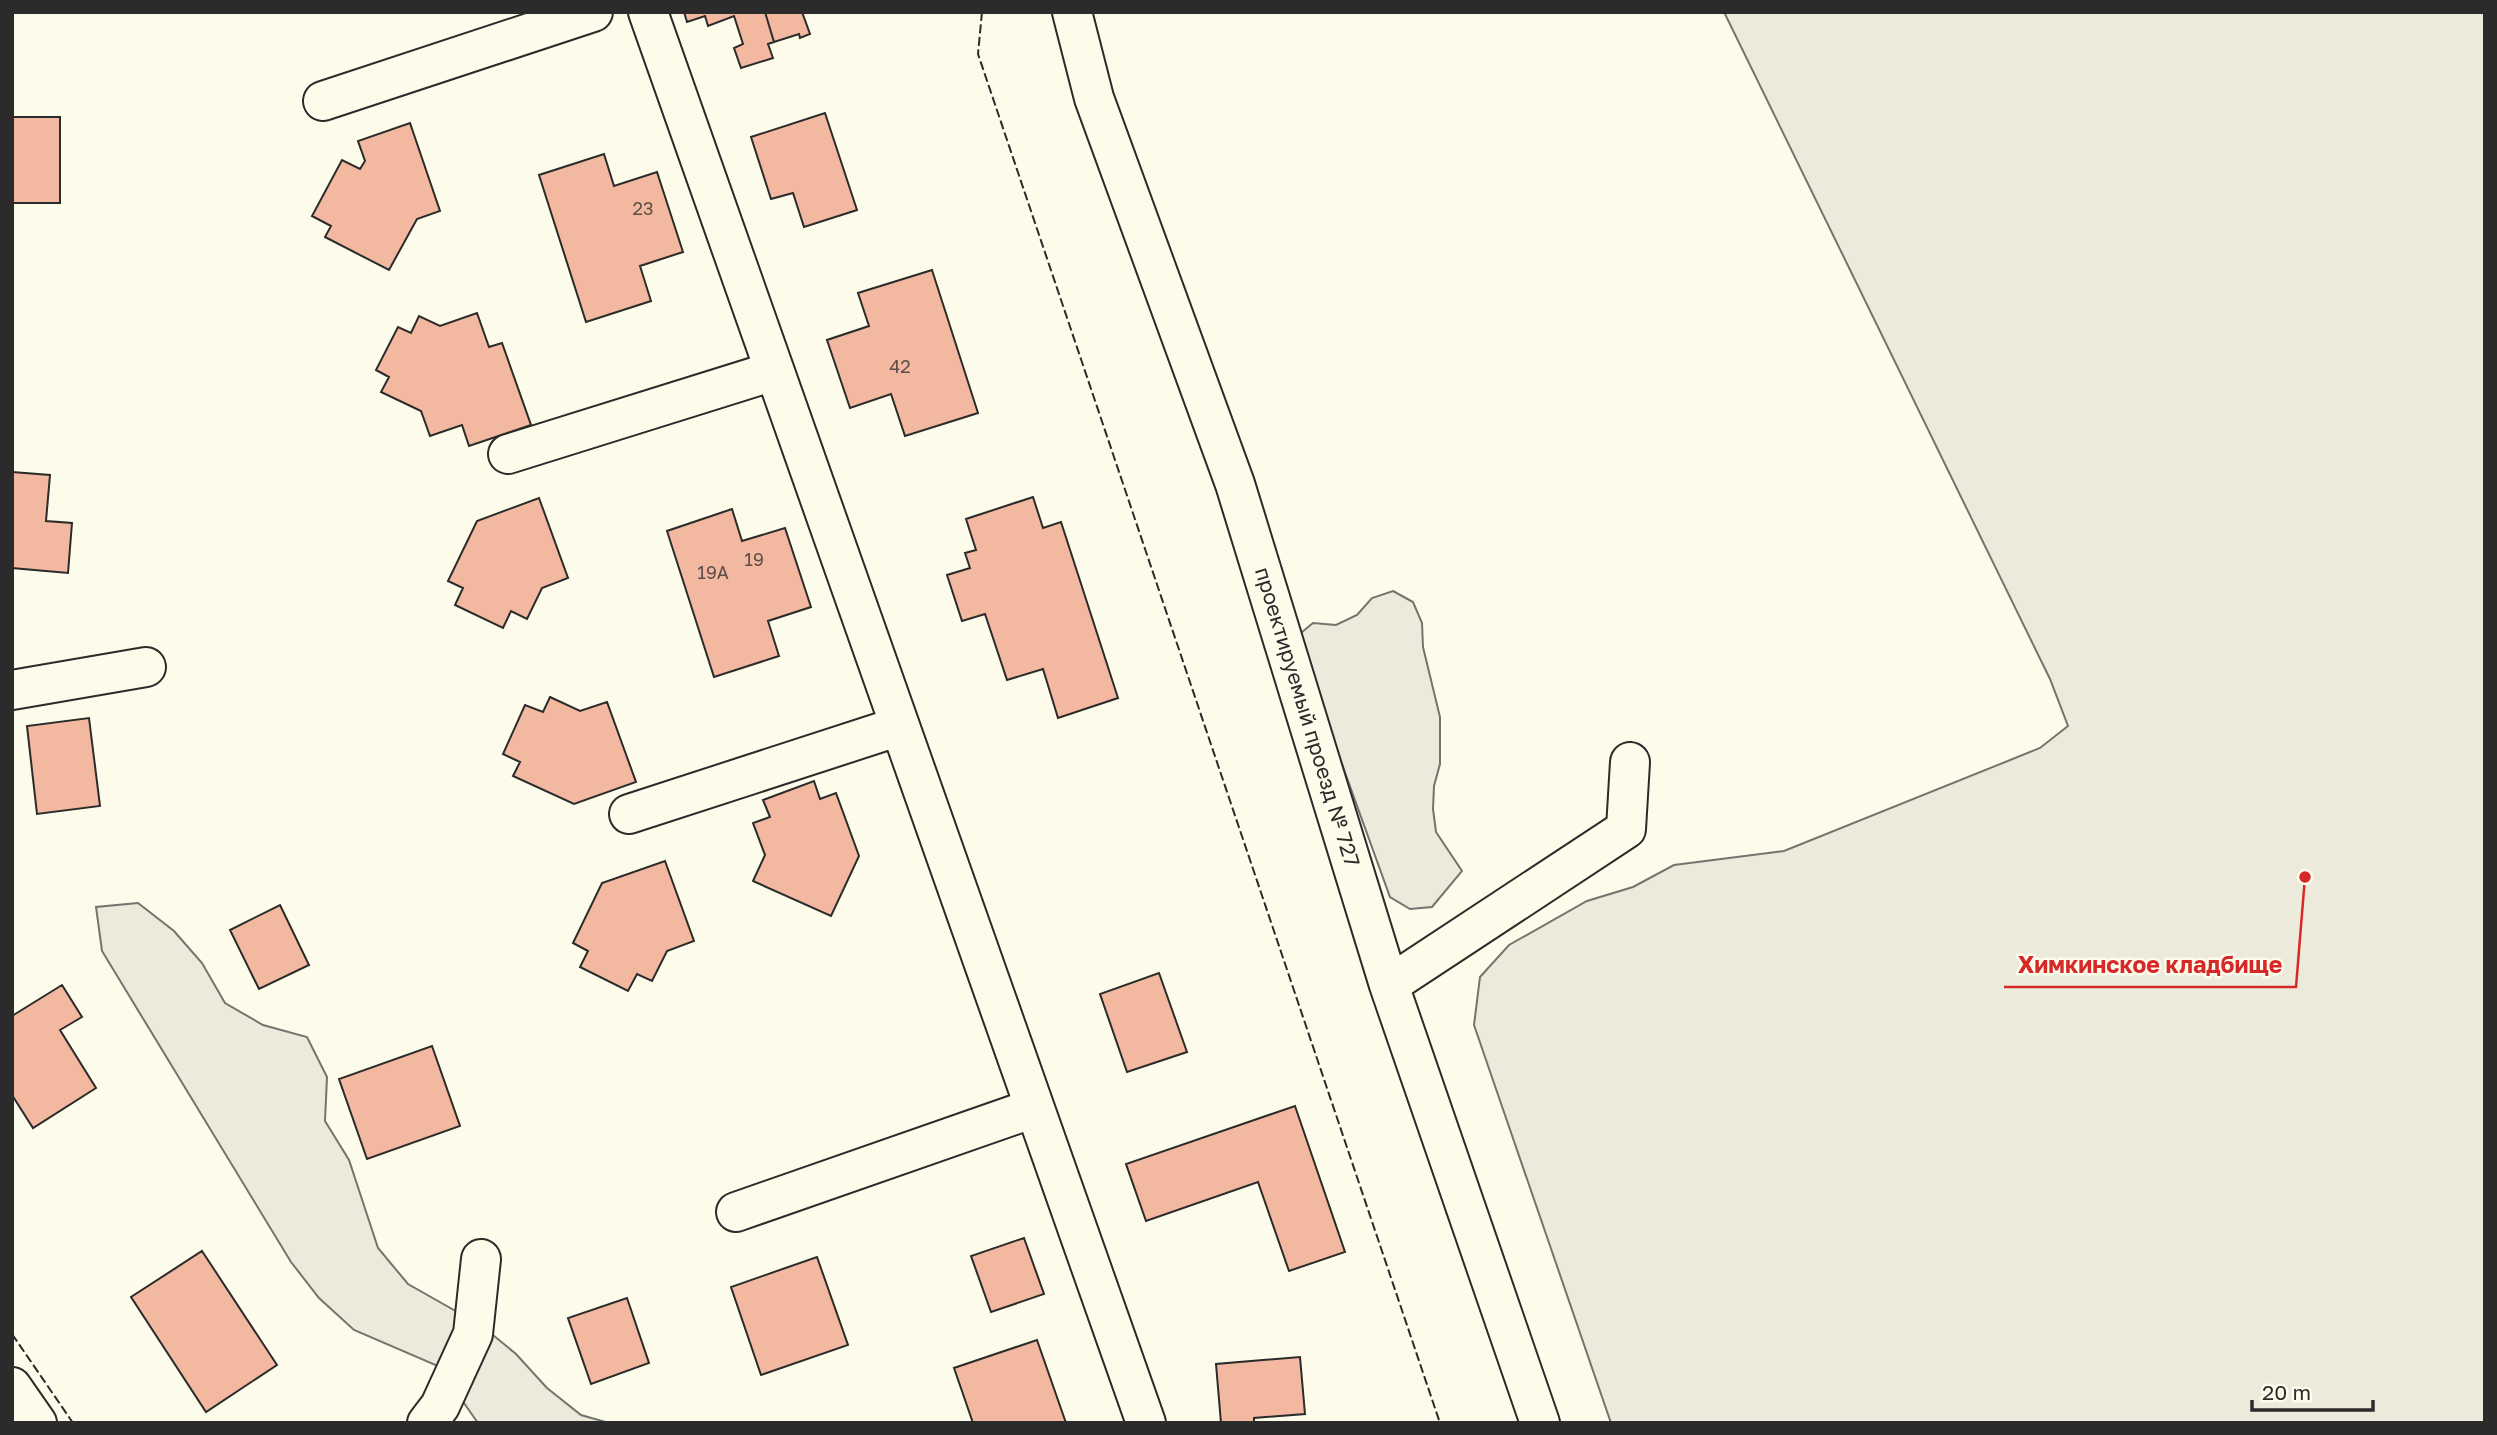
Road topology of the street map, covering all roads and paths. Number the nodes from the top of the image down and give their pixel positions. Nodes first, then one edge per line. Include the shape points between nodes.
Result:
1 (593, 12) edge
2 (648, 12) edge
3 (1072, 12) edge
4 (323, 101) dead end
5 (774, 371) junction
6 (508, 454) dead end
7 (146, 667) dead end
8 (12, 690) edge
9 (900, 726) junction
10 (1630, 762) dead end
11 (629, 814) dead end
12 (1389, 985) junction
13 (1034, 1108) junction
14 (736, 1212) dead end
15 (481, 1259) dead end
16 (12, 1387) edge
17 (37, 1423) edge
18 (427, 1423) edge
19 (1146, 1423) edge
20 (1540, 1423) edge

1 - 4 street
2 - 5 street
3 - 12 street, проектируемый проезд № 727 via 1094,98 1236,484
5 - 6 street
5 - 9 street
7 - 8 street
9 - 11 street
9 - 13 street
10 - 12 street via 1626,829
12 - 20 street, проектируемый проезд № 727
13 - 14 street
13 - 19 street
15 - 18 street via 473,1334 440,1406
16 - 17 street

